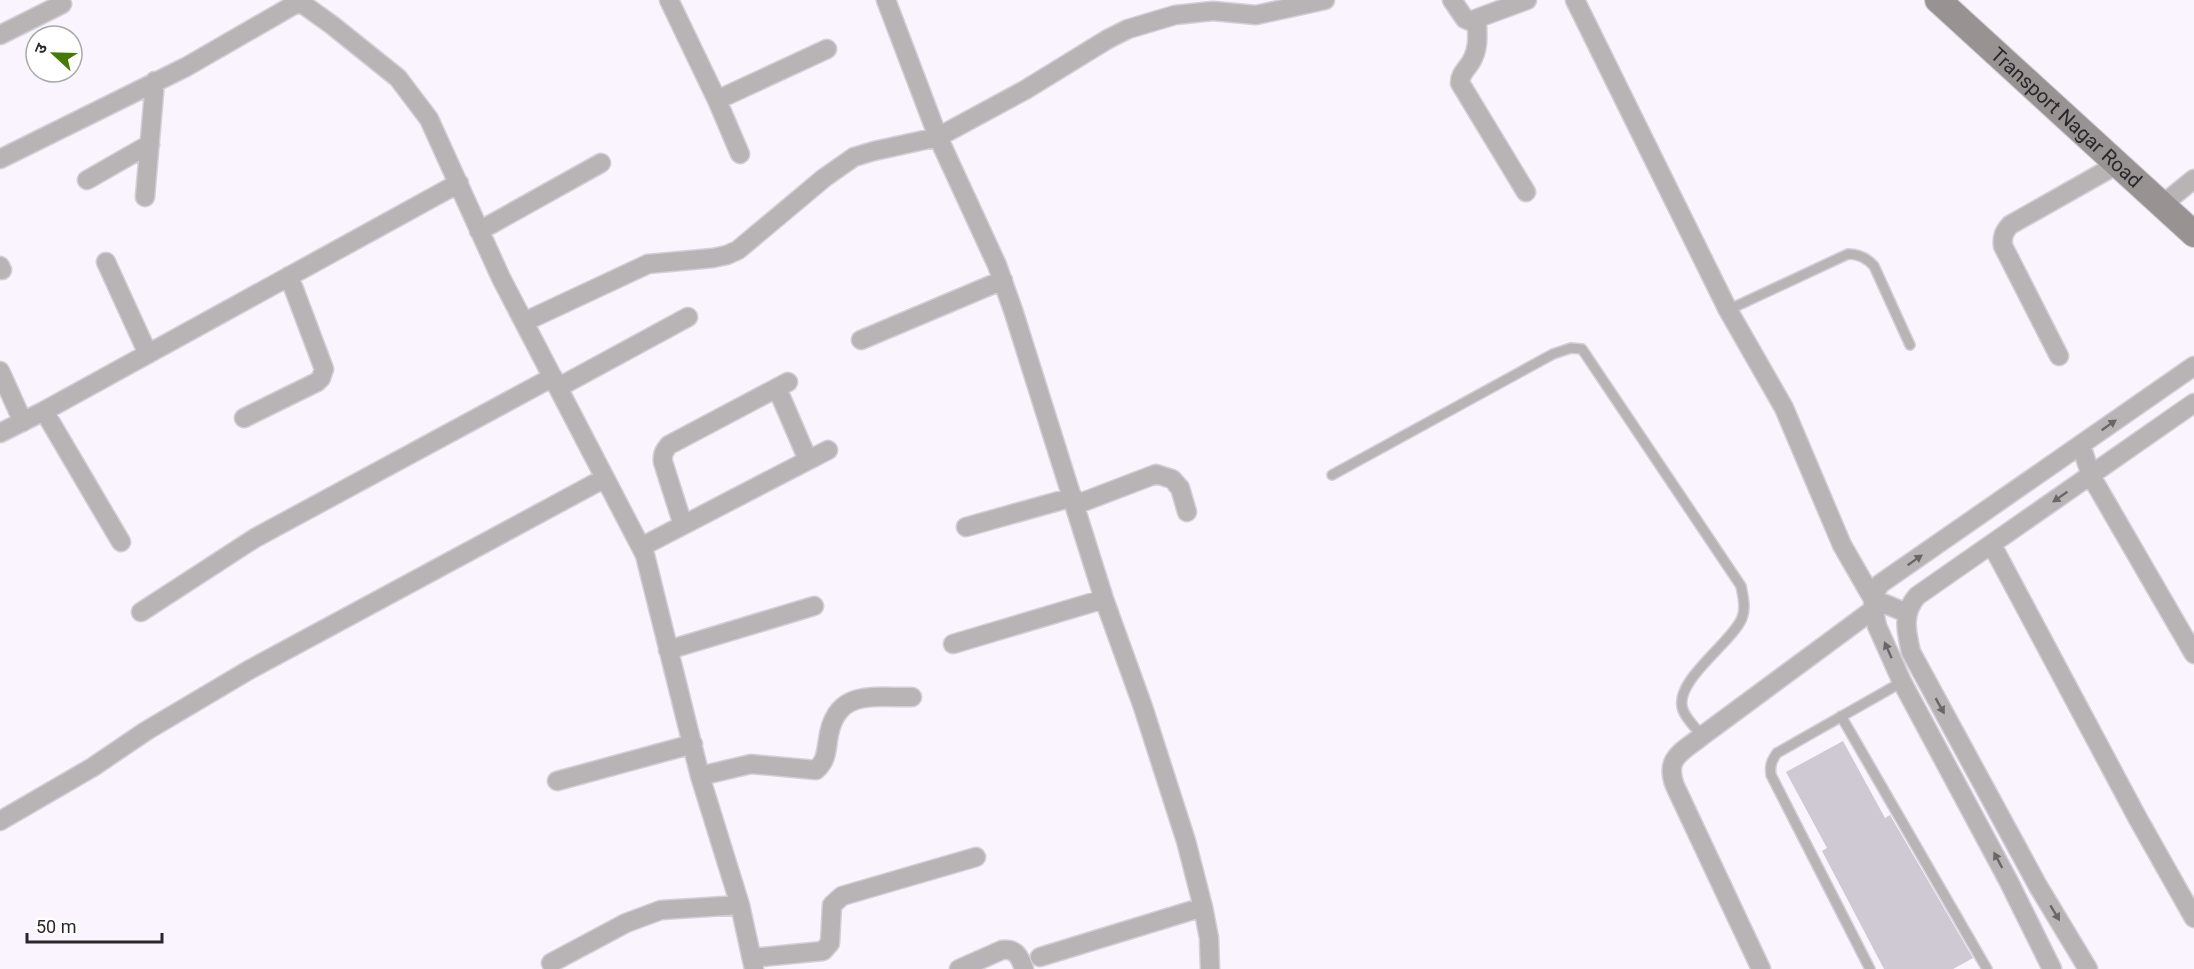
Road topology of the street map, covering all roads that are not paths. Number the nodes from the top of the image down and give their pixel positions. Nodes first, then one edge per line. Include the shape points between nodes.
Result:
1 (669, 0) edge
2 (886, 0) edge
3 (1324, 0) edge
4 (1452, 0) edge
5 (1527, 0) edge
6 (1575, 0) edge
7 (1938, 0) edge
8 (298, 1) edge
9 (62, 4) dead end
10 (1255, 7) edge
11 (1477, 21) junction
12 (0, 35) edge
13 (827, 49) dead end
14 (155, 81) junction
15 (717, 100) junction
16 (938, 137) junction
17 (150, 144) junction
18 (740, 154) dead end
19 (0, 159) edge
20 (601, 163) dead end
21 (2118, 164) junction
22 (2194, 179) edge
23 (87, 180) dead end
24 (459, 183) junction
25 (1527, 192) dead end
26 (145, 197) dead end
27 (2162, 205) junction
28 (479, 231) junction
29 (2194, 234) edge
30 (106, 262) dead end
31 (289, 276) junction
32 (1003, 280) junction
33 (1728, 310) junction
34 (688, 317) dead end
35 (525, 322) junction
36 (861, 340) dead end
37 (1910, 345) dead end
38 (148, 354) junction
39 (2059, 356) dead end
40 (2194, 366) edge
41 (0, 371) edge
42 (556, 382) junction
43 (2194, 403) edge
44 (44, 411) junction
45 (244, 418) dead end
46 (23, 422) junction
47 (0, 433) edge
48 (2080, 445) junction
49 (828, 450) dead end
50 (808, 460) junction
51 (1332, 475) dead end
52 (2091, 476) junction
53 (605, 478) junction
54 (1074, 501) junction
55 (1187, 512) dead end
56 (683, 525) junction
57 (966, 527) dead end
58 (121, 542) dead end
59 (1992, 545) junction
60 (640, 547) junction
61 (1104, 599) junction
62 (1874, 604) junction
63 (814, 606) dead end
64 (141, 612) dead end
65 (1907, 613) junction
66 (953, 644) dead end
67 (668, 650) junction
68 (2194, 654) edge
69 (1902, 682) junction
70 (912, 697) dead end
71 (1841, 716) junction
72 (1702, 736) junction
73 (693, 744) junction
74 (700, 776) junction
75 (557, 781) dead end
76 (0, 821) edge
77 (976, 857) dead end
78 (2038, 886) junction
79 (2018, 899) junction
80 (740, 904) junction
81 (1203, 907) junction
82 (2194, 918) edge
83 (1040, 957) dead end
84 (552, 963) dead end
85 (753, 963) edge
86 (959, 969) edge
87 (1024, 969) edge
88 (1210, 969) edge
89 (1761, 969) edge
90 (1869, 969) edge
91 (1988, 969) edge
92 (2052, 969) edge
93 (2088, 969) edge

1 - 15 street
2 - 16 street
3 - 10 street
4 - 11 street via 1465,20
5 - 11 street
6 - 33 street
7 - 21 street, Transport Nagar Road
8 - 14 street via 222,47
8 - 24 street via 398,78 429,119
9 - 12 street
10 - 16 street via 1175,15 1128,29
11 - 25 street via 1478,45 1459,81
13 - 15 street
14 - 17 street
14 - 19 street
15 - 18 street
16 - 32 street
16 - 35 street via 854,157 751,241 727,255 648,264
17 - 23 street
17 - 26 street
20 - 28 street
21 - 27 street, Transport Nagar Road
21 - 39 street via 2004,231 2003,246
22 - 27 street
24 - 28 street
24 - 31 street
27 - 29 street, Transport Nagar Road
28 - 35 street
30 - 38 street
31 - 38 street
31 - 45 street via 324,374 317,382
32 - 36 street
32 - 54 street
33 - 37 lane via 1853,254 1874,266
33 - 62 street via 1784,408 1842,545
34 - 42 street
35 - 42 street
38 - 44 street
48 -> 40 street
41 - 46 street
42 - 53 street
42 - 64 street via 255,538
43 - 52 street
44 - 46 street
44 - 58 street
46 - 47 street
48 - 52 street
62 -> 48 street via 1881,584
49 - 50 street
50 - 56 street
50 - 56 street via 782,385 664,450 663,462
51 - 72 lane via 1553,354 1571,348 1582,350 1741,586 1742,618 1684,689 1681,699 1683,710
52 -> 59 street
52 - 68 street
53 - 60 street
53 - 76 street via 249,670
54 - 55 street via 1156,474 1172,479 1180,488
54 - 57 street
54 - 61 street
56 - 60 street
59 - 65 street via 1917,597
59 - 82 street
60 - 67 street
61 - 66 street
61 - 81 street via 1143,707
62 - 65 street
69 -> 62 street via 1877,626
62 - 72 street
63 - 67 street
65 -> 78 street via 1905,628 1911,652
67 - 73 street
69 - 71 lane
79 -> 69 street
70 - 74 street via 857,698 846,703 833,720 823,764 807,770 751,765
71 - 90 lane via 1777,753 1770,767
71 - 91 lane
72 - 89 street via 1677,756 1670,775
73 - 74 street
73 - 75 street
74 - 80 street
77 - 85 street via 843,896 832,905 830,943 823,951
78 - 79 street
78 -> 93 street
79 - 92 street
80 - 84 street via 661,910 626,923
80 - 85 street
81 - 83 street
81 - 88 street
86 - 87 street via 1009,949 1016,952

